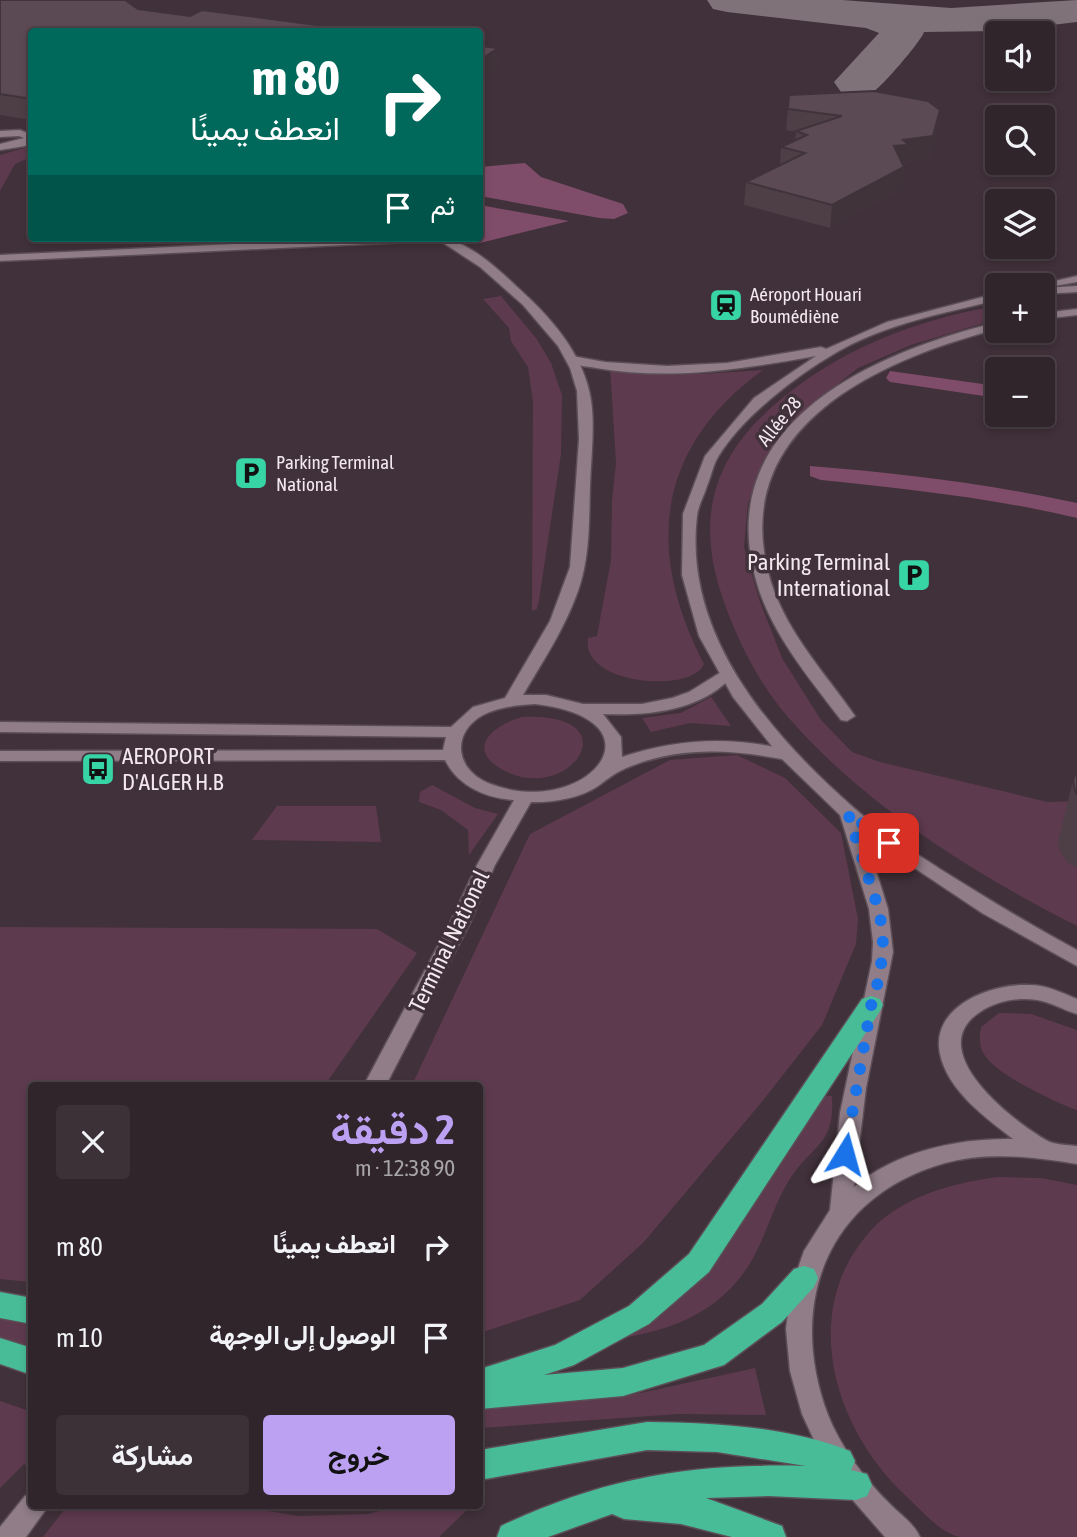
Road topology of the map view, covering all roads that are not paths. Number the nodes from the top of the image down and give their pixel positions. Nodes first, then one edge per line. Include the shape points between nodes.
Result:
1 (0, 127) edge
2 (14, 133) junction
3 (0, 134) edge
4 (28, 136) edge
5 (28, 140) edge
6 (3, 147) edge
7 (344, 242) edge
8 (448, 242) edge
9 (0, 258) edge
10 (1077, 279) edge
11 (1055, 283) edge
12 (1077, 289) edge
13 (1055, 290) edge
14 (985, 299) edge
15 (1077, 312) edge
16 (1055, 315) edge
17 (985, 329) edge
18 (835, 348) junction
19 (572, 360) junction
20 (726, 674) junction
21 (512, 700) junction
22 (578, 707) junction
23 (847, 716) dead end
24 (0, 727) edge
25 (455, 732) junction
26 (452, 755) junction
27 (787, 755) junction
28 (0, 756) edge
29 (606, 771) junction
30 (523, 798) junction
31 (848, 813) junction
32 (1077, 959) edge
33 (871, 1006) junction
34 (1077, 1007) edge
35 (377, 1082) edge
36 (1041, 1149) junction
37 (1077, 1155) edge
38 (842, 1211) junction
39 (804, 1278) junction
40 (0, 1305) edge
41 (28, 1310) edge
42 (0, 1351) edge
43 (28, 1361) edge
44 (483, 1381) edge
45 (483, 1395) edge
46 (483, 1464) edge
47 (848, 1473) junction
48 (590, 1504) junction
49 (32, 1509) edge
50 (9, 1537) edge
51 (513, 1537) edge
52 (770, 1537) edge
53 (906, 1537) edge

1 - 2 street
2 - 3 street
2 - 4 street
5 - 6 street
7 - 9 street
8 - 19 street via 513,290
10 - 11 street
12 - 13 street
14 - 18 street
15 - 16 street
17 - 23 street, Allée 28 via 918,348 845,384 797,423 767,469 755,521 762,580 794,646
18 - 19 street via 698,371 646,371
18 - 20 street via 767,391 717,445 700,476 686,547 690,586 703,629
19 - 21 street via 585,406 577,572 555,626
20 - 22 street via 698,695 655,708
20 - 27 street
21 - 22 street via 535,698
21 - 25 street via 477,712
22 - 29 street via 608,729 614,757
24 - 25 street
25 - 26 street
26 - 28 street
26 - 30 street via 456,766 482,788
27 - 29 street via 723,744 691,745 660,750
27 - 31 street
29 - 30 street via 571,792
30 - 35 street, Terminal National
31 - 32 street via 980,903
31 - 33 street via 880,914 880,975
33 - 38 street via 846,1136
33 - 44 highway via 699,1263 639,1315 563,1356
34 - 36 street via 1034,992 988,997 957,1019 951,1036 954,1063 972,1091
36 - 37 street
36 - 38 street via 975,1149 915,1163 880,1181
38 - 39 street via 819,1242
39 - 45 highway via 772,1313 713,1356 623,1382
39 - 47 street via 797,1335 801,1366 821,1429
40 - 41 highway
42 - 43 highway
46 - 47 highway via 647,1436 717,1438 807,1452
47 - 48 highway via 727,1479 663,1487
47 - 53 street
48 - 51 highway
48 - 52 highway via 683,1508 727,1518
49 - 50 street

